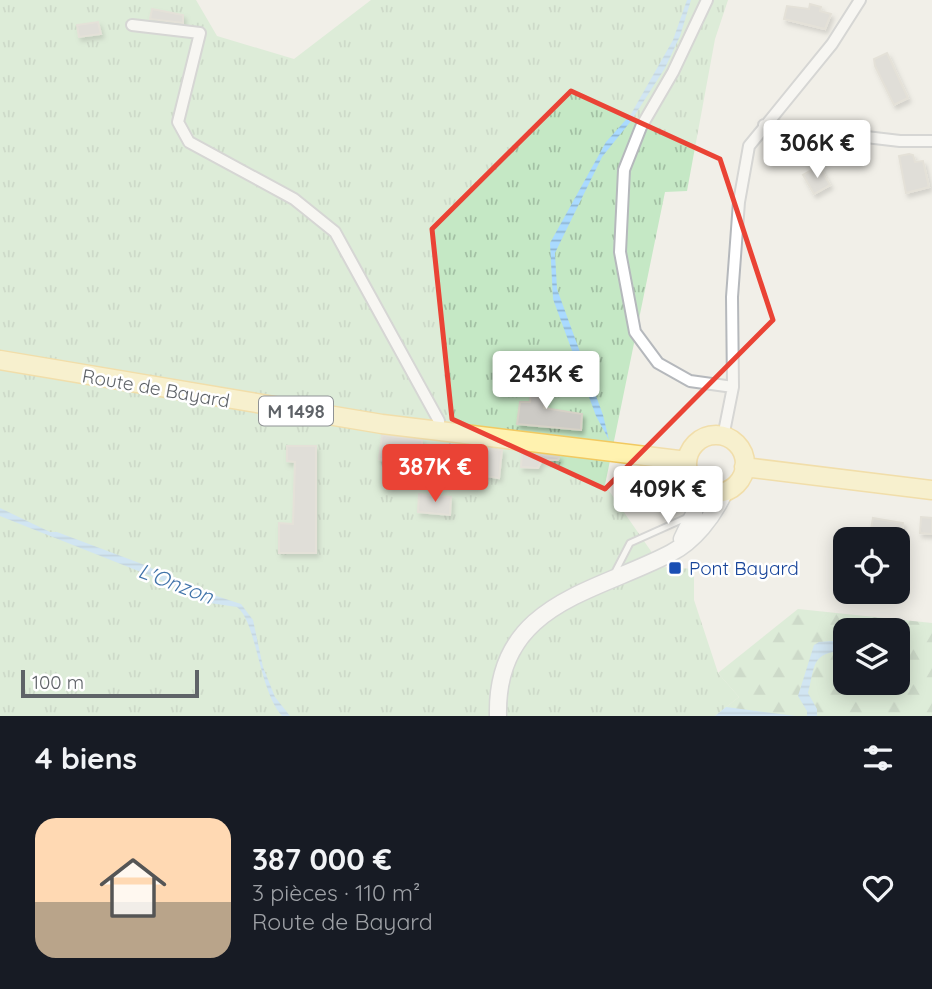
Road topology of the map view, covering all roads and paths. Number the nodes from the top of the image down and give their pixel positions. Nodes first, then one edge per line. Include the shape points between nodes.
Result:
1 (707, 0) edge
2 (860, 0) edge
3 (132, 25) dead end
4 (764, 125) junction
5 (932, 141) edge
6 (0, 360) edge
7 (733, 387) junction
8 (439, 431) junction
9 (723, 437) junction
10 (687, 461) junction
11 (744, 467) junction
12 (695, 484) junction
13 (932, 490) edge
14 (724, 493) junction
15 (694, 514) junction
16 (672, 552) junction
17 (610, 578) junction
18 (498, 716) edge

1 - 7 street via 641,127 624,170 620,252 635,332 658,363 690,381
2 - 4 street via 832,44
3 - 8 street via 200,33 178,122 188,142 294,199 335,232 439,421
4 - 5 street
4 - 7 street via 750,146 739,202 732,297
6 - 8 main road, Route de Bayard / M 1498 via 251,405
7 - 9 street
8 - 10 main road, Route de Bayard / M 1498
9 - 10 main road via 703,438
9 - 11 main road via 740,447
10 - 12 main road
11 - 13 main road
11 - 14 main road via 741,479
12 - 14 main road via 708,492
12 - 15 main road
14 - 16 main road via 706,523
15 - 16 main road
15 - 17 lane via 630,543
16 - 17 main road
17 - 18 main road via 559,601 534,623 510,655

